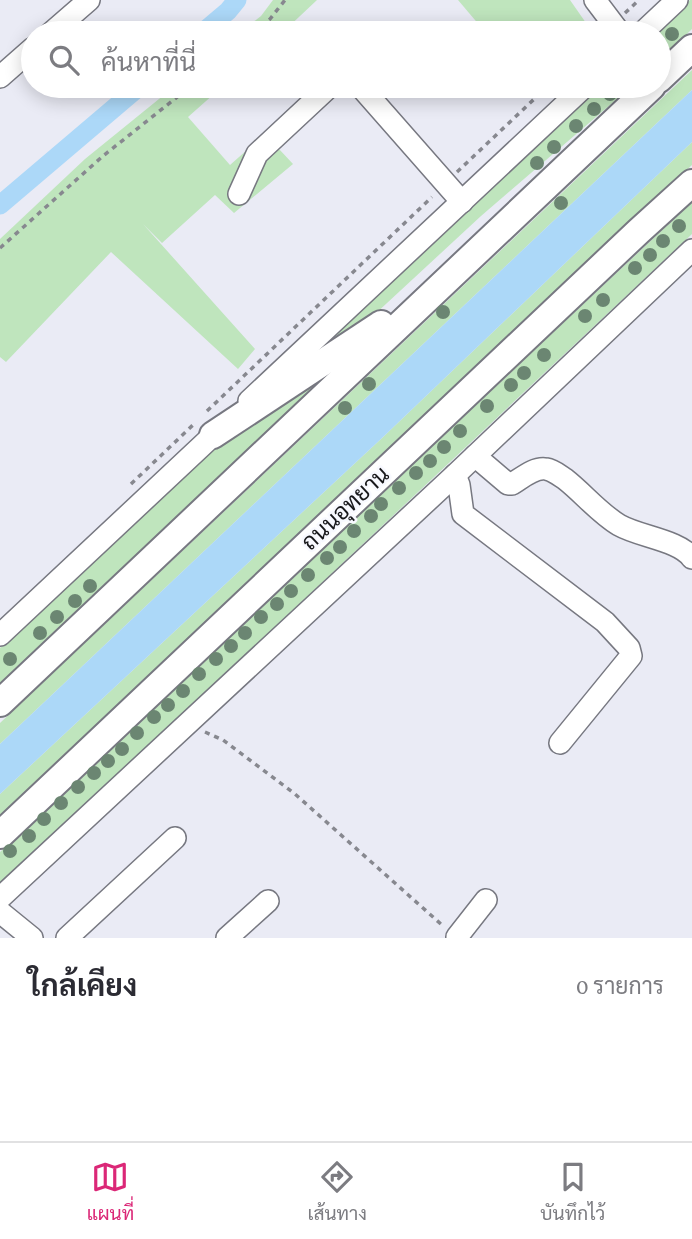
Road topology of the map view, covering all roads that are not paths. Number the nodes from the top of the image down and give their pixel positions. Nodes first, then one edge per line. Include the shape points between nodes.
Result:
1 (89, 0) edge
2 (595, 0) edge
3 (677, 0) edge
4 (65, 21) edge
5 (611, 21) edge
6 (655, 21) edge
7 (692, 48) edge
8 (21, 59) edge
9 (671, 68) edge
10 (0, 77) edge
11 (317, 98) edge
12 (371, 98) edge
13 (572, 98) edge
14 (639, 98) edge
15 (692, 183) edge
16 (239, 194) dead end
17 (462, 202) junction
18 (692, 250) edge
19 (441, 284) junction
20 (206, 422) junction
21 (475, 456) junction
22 (456, 475) junction
23 (692, 558) edge
24 (0, 635) edge
25 (0, 702) edge
26 (560, 743) dead end
27 (0, 835) edge
28 (176, 838) dead end
29 (0, 898) edge
30 (486, 900) dead end
31 (268, 901) dead end
32 (0, 912) edge
33 (457, 937) edge
34 (32, 938) edge
35 (67, 938) edge
36 (227, 938) edge

1 - 4 street
2 - 5 street
3 - 6 street
7 - 9 main road
8 - 10 street
11 - 16 street via 257,154
12 - 17 street
13 - 17 street
14 - 19 main road
15 - 27 main road, ถนนอุทยาน
17 - 20 street
18 - 21 street
19 - 20 main road
19 - 25 main road
20 - 24 street
21 - 22 street
21 - 23 street via 508,484 535,470 552,470 617,524 684,549
22 - 26 street via 463,514 605,622 629,648 631,656
22 - 29 street
28 - 35 street
30 - 33 street
31 - 36 street
32 - 34 street

